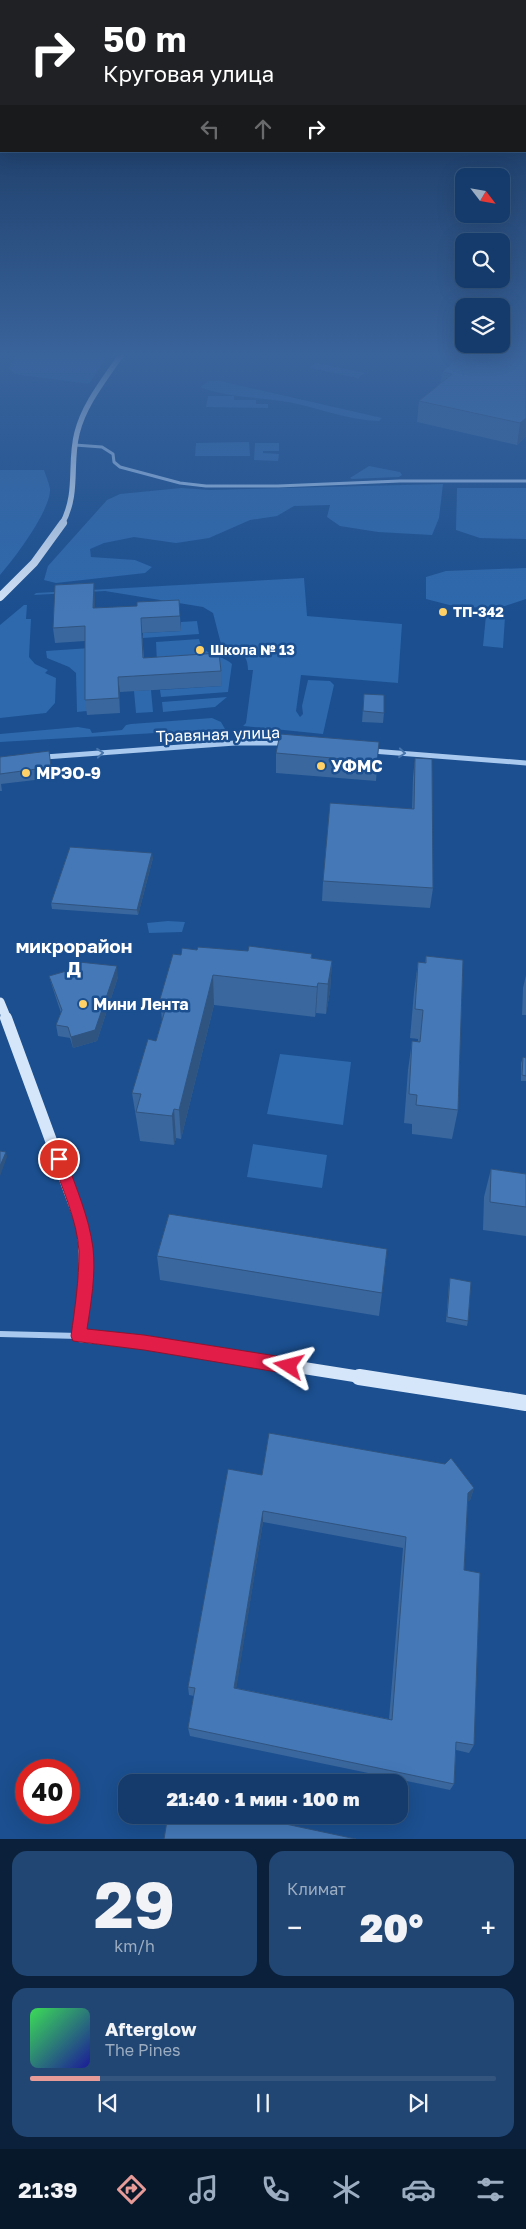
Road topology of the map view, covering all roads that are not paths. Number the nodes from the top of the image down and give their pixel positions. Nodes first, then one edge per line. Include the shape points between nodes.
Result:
1 (76, 441) edge
2 (75, 445) junction
3 (526, 481) edge
4 (0, 597) edge
5 (292, 744) edge
6 (371, 751) edge
7 (43, 757) edge
8 (526, 763) edge
9 (0, 1002) edge
10 (0, 1334) edge
11 (79, 1336) junction
12 (526, 1403) edge

1 - 2 street
2 - 3 street via 102,447 113,454 114,462 120,467 180,483 206,486
2 - 4 street via 73,493 65,517 44,550
7 -> 5 street, Травяная улица via 235,743
6 -> 8 street
9 - 11 street via 82,1225 86,1270
10 - 11 street
11 - 12 street via 144,1343

